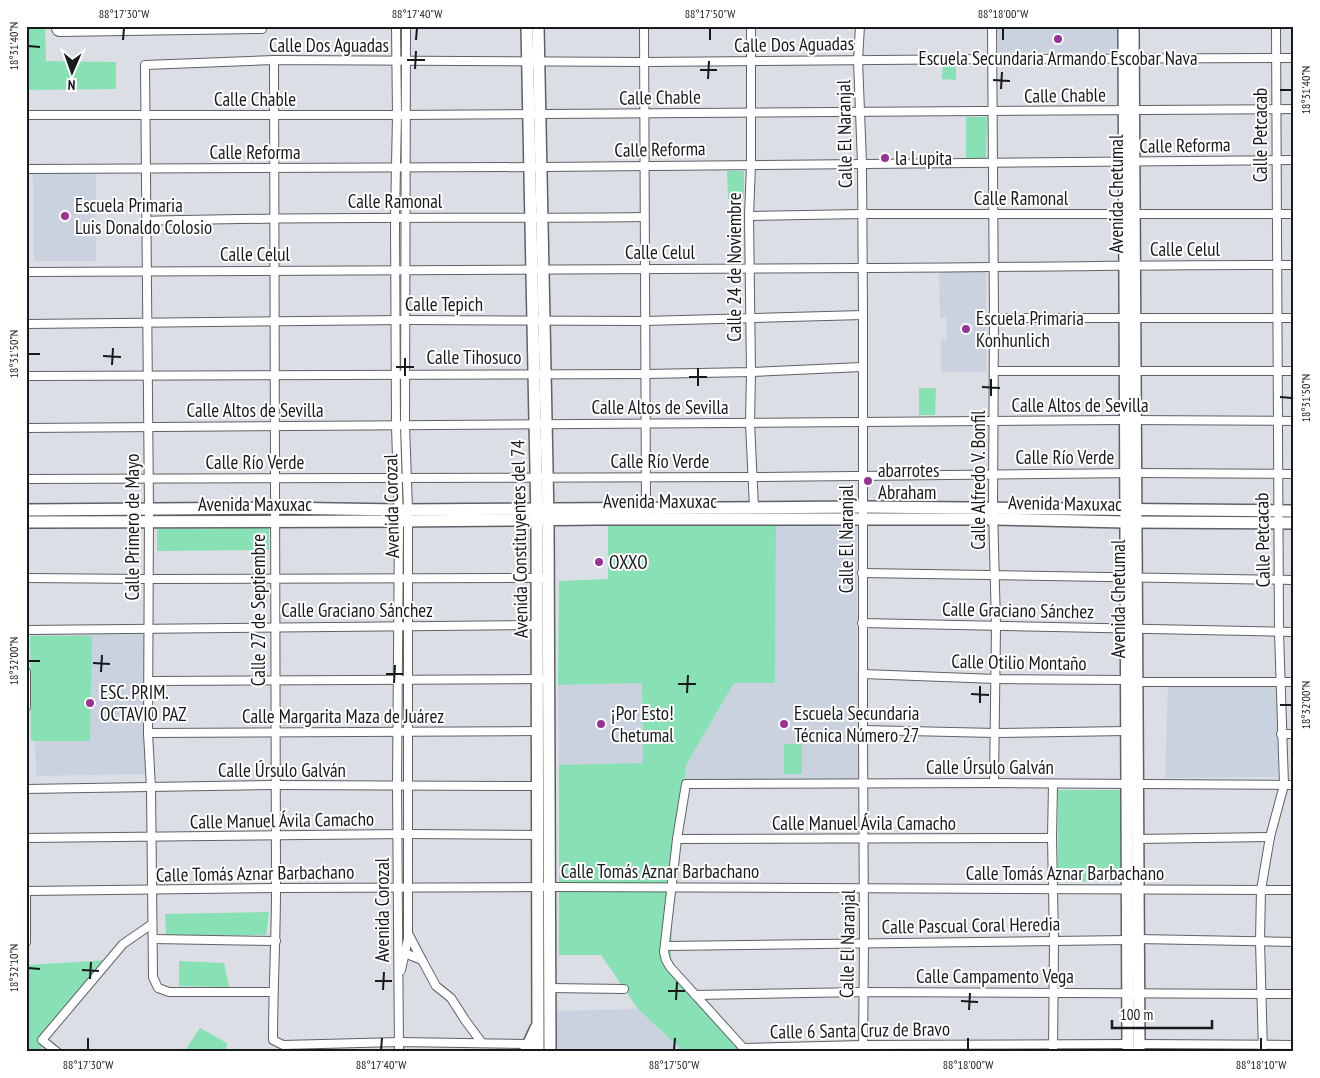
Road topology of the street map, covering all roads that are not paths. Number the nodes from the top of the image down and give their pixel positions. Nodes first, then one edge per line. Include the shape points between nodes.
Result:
1 (396, 26) edge
2 (406, 26) edge
3 (527, 26) edge
4 (538, 26) edge
5 (644, 26) edge
6 (751, 26) edge
7 (860, 26) edge
8 (992, 26) edge
9 (1124, 26) edge
10 (1133, 26) edge
11 (1276, 26) edge
12 (56, 29) edge
13 (180, 29) edge
14 (262, 29) dead end
15 (993, 58) junction
16 (1129, 58) junction
17 (1294, 58) edge
18 (1276, 59) junction
19 (274, 60) junction
20 (533, 60) junction
21 (858, 60) junction
22 (396, 61) junction
23 (407, 61) junction
24 (751, 61) junction
25 (645, 62) junction
26 (145, 65) joint
27 (1276, 109) junction
28 (1294, 109) edge
29 (1129, 110) junction
30 (859, 111) junction
31 (752, 112) junction
32 (993, 112) junction
33 (534, 114) junction
34 (643, 114) junction
35 (26, 115) edge
36 (145, 115) junction
37 (274, 115) junction
38 (397, 115) junction
39 (406, 115) junction
40 (1276, 160) junction
41 (1294, 160) edge
42 (1129, 162) junction
43 (862, 163) junction
44 (994, 163) junction
45 (644, 165) junction
46 (752, 165) junction
47 (536, 167) junction
48 (145, 168) junction
49 (274, 168) junction
50 (397, 168) junction
51 (406, 168) junction
52 (26, 169) edge
53 (862, 214) junction
54 (1129, 214) junction
55 (1277, 214) junction
56 (1294, 214) edge
57 (994, 215) junction
58 (749, 216) junction
59 (405, 217) junction
60 (644, 217) junction
61 (274, 218) junction
62 (395, 218) junction
63 (536, 218) junction
64 (146, 221) junction
65 (1129, 265) junction
66 (1276, 265) junction
67 (1294, 265) edge
68 (750, 267) junction
69 (993, 267) junction
70 (645, 268) junction
71 (862, 268) junction
72 (405, 269) junction
73 (274, 270) junction
74 (395, 270) junction
75 (538, 270) junction
76 (146, 271) junction
77 (26, 272) edge
78 (863, 315) junction
79 (994, 318) junction
80 (1130, 318) junction
81 (1278, 318) junction
82 (1294, 318) edge
83 (750, 319) junction
84 (405, 320) junction
85 (396, 321) junction
86 (539, 321) junction
87 (645, 321) junction
88 (147, 322) junction
89 (274, 322) junction
90 (26, 324) edge
91 (862, 367) junction
92 (1130, 370) junction
93 (994, 371) junction
94 (1277, 371) junction
95 (1294, 371) edge
96 (751, 372) junction
97 (540, 373) junction
98 (147, 374) junction
99 (274, 374) junction
100 (396, 374) junction
101 (405, 374) junction
102 (646, 374) junction
103 (26, 376) edge
104 (1130, 420) junction
105 (1278, 421) junction
106 (1294, 421) edge
107 (862, 422) junction
108 (993, 422) junction
109 (750, 423) junction
110 (541, 424) junction
111 (646, 424) junction
112 (274, 426) junction
113 (396, 426) junction
114 (405, 426) junction
115 (148, 427) junction
116 (26, 428) edge
117 (1130, 473) junction
118 (993, 474) junction
119 (1277, 474) junction
120 (1294, 474) edge
121 (862, 476) junction
122 (542, 477) junction
123 (646, 477) junction
124 (754, 477) junction
125 (148, 478) junction
126 (274, 478) junction
127 (398, 478) junction
128 (407, 478) junction
129 (26, 480) edge
130 (863, 507) junction
131 (274, 508) junction
132 (754, 508) junction
133 (646, 509) junction
134 (1130, 509) junction
135 (26, 510) edge
136 (1294, 511) edge
137 (543, 514) junction
138 (993, 514) junction
139 (149, 516) junction
140 (403, 516) junction
141 (1278, 517) junction
142 (862, 520) junction
143 (26, 522) edge
144 (274, 522) junction
145 (1130, 522) junction
146 (1294, 523) edge
147 (862, 572) junction
148 (995, 576) junction
149 (1130, 577) junction
150 (26, 578) edge
151 (398, 578) junction
152 (408, 578) junction
153 (543, 578) junction
154 (148, 579) junction
155 (274, 579) junction
156 (1278, 580) junction
157 (1294, 580) edge
158 (862, 623) junction
159 (537, 625) junction
160 (996, 626) junction
161 (274, 627) junction
162 (398, 627) junction
163 (408, 627) junction
164 (149, 629) junction
165 (1131, 629) junction
166 (26, 630) edge
167 (1278, 632) junction
168 (1294, 632) edge
169 (26, 672) edge
170 (863, 674) junction
171 (543, 679) junction
172 (996, 679) junction
173 (397, 680) junction
174 (408, 680) junction
175 (26, 681) edge
176 (148, 681) junction
177 (274, 681) junction
178 (1131, 681) junction
179 (1280, 682) junction
180 (1294, 682) edge
181 (26, 707) edge
182 (862, 730) junction
183 (398, 731) junction
184 (408, 731) junction
185 (537, 731) junction
186 (1126, 731) junction
187 (274, 732) junction
188 (148, 733) junction
189 (996, 733) junction
190 (1281, 734) junction
191 (1294, 734) edge
192 (537, 758) junction
193 (549, 758) junction
194 (994, 783) junction
195 (864, 784) junction
196 (1054, 784) junction
197 (1132, 784) junction
198 (274, 785) junction
199 (1284, 785) junction
200 (1294, 785) edge
201 (397, 786) junction
202 (408, 786) junction
203 (537, 786) junction
204 (151, 788) junction
205 (26, 789) edge
206 (398, 834) junction
207 (408, 834) junction
208 (537, 834) junction
209 (275, 836) junction
210 (152, 837) junction
211 (1270, 837) junction
212 (26, 838) edge
213 (1052, 838) junction
214 (677, 839) junction
215 (1137, 839) junction
216 (864, 840) junction
217 (537, 887) junction
218 (550, 887) junction
219 (276, 888) junction
220 (398, 888) junction
221 (408, 888) junction
222 (671, 888) junction
223 (864, 889) junction
224 (152, 890) junction
225 (1053, 890) junction
226 (1132, 890) junction
227 (1261, 890) junction
228 (1294, 890) edge
229 (26, 892) edge
230 (152, 924) junction
231 (408, 933) junction
232 (153, 939) junction
233 (1133, 939) junction
234 (276, 941) junction
235 (1054, 941) junction
236 (1260, 941) junction
237 (27, 942) edge
238 (1294, 942) edge
239 (864, 943) junction
240 (665, 946) junction
241 (402, 952) junction
242 (422, 960) junction
243 (550, 988) junction
244 (624, 990) dead end
245 (273, 992) junction
246 (863, 992) junction
247 (1133, 992) junction
248 (1053, 993) junction
249 (1262, 993) junction
250 (1294, 994) edge
251 (695, 995) junction
252 (538, 1024) junction
253 (399, 1042) junction
254 (482, 1043) junction
255 (1294, 1045) edge
256 (526, 1048) edge
257 (863, 1048) edge
258 (1052, 1048) edge
259 (1133, 1048) edge
260 (1263, 1048) edge
261 (745, 1050) edge
262 (57, 1052) edge
263 (399, 1052) edge
264 (538, 1052) edge
265 (550, 1052) edge

1 - 22 street, Avenida Corozal
2 - 23 street, Avenida Corozal
3 - 20 main road, Avenida Constituyentes del 74
4 - 20 main road, Avenida Constituyentes del 74
5 - 25 street
6 - 24 street, Calle 24 de Noviembre
7 - 21 street, Calle El Naranjal
8 - 15 street, Calle Alfredo V. Bonfil
9 - 16 main road, Avenida Chetumal
10 - 16 main road, Avenida Chetumal
11 - 18 street, Calle Petcacab
12 - 13 street
13 - 14 street
15 - 16 street, Calle Dos Aguadas
15 - 21 street, Calle Dos Aguadas
15 - 32 street, Calle Alfredo V. Bonfil
16 - 18 street, Calle Dos Aguadas
16 - 29 main road, Avenida Chetumal
17 - 18 street, Calle Dos Aguadas
18 - 27 street, Calle Petcacab
19 - 22 street, Calle Dos Aguadas
19 - 26 street, Calle Dos Aguadas
19 - 37 street, Calle 27 de Septiembre
20 - 23 street, Calle Dos Aguadas
20 - 25 street, Calle Dos Aguadas
20 - 33 main road, Avenida Constituyentes del 74
21 - 24 street, Calle Dos Aguadas
21 - 30 street, Calle El Naranjal
22 - 23 street, Calle Dos Aguadas
22 - 38 street, Avenida Corozal
23 - 39 street, Avenida Corozal
24 - 25 street, Calle Dos Aguadas
24 - 31 street, Calle 24 de Noviembre
25 - 34 street
26 - 36 street, Calle Primero de Mayo
27 - 28 street, Calle Chable
27 - 29 street, Calle Chable
27 - 40 street, Calle Petcacab
29 - 32 street, Calle Chable
29 - 42 main road, Avenida Chetumal
30 - 31 street, Calle Chable
30 - 32 street, Calle Chable
30 - 43 street, Calle El Naranjal
31 - 34 street, Calle Chable
31 - 46 street, Calle 24 de Noviembre
32 - 44 street, Calle Alfredo V. Bonfil
33 - 34 street, Calle Chable
33 - 39 street, Calle Chable
33 - 47 main road, Avenida Constituyentes del 74
34 - 45 street
35 - 36 street, Calle Chable
36 - 37 street, Calle Chable
36 - 48 street, Calle Primero de Mayo
37 - 38 street, Calle Chable
37 - 49 street, Calle 27 de Septiembre
38 - 39 street, Calle Chable
38 - 50 street, Avenida Corozal
39 - 51 street, Avenida Corozal
40 - 41 street, Calle Reforma
40 - 42 street, Calle Reforma
40 - 55 street, Calle Petcacab
42 - 44 street, Calle Reforma
42 - 54 main road, Avenida Chetumal
43 - 44 street, Calle Reforma
43 - 46 street, Calle Reforma
43 - 53 street, Calle El Naranjal
44 - 57 street, Calle Alfredo V. Bonfil
45 - 46 street, Calle Reforma
45 - 47 street, Calle Reforma
45 - 60 street
46 - 58 street, Calle 24 de Noviembre
47 - 51 street, Calle Reforma
47 - 63 main road, Avenida Constituyentes del 74
48 - 49 street, Calle Reforma
48 - 52 street, Calle Reforma
48 - 64 street, Calle Primero de Mayo
49 - 50 street, Calle Reforma
49 - 61 street, Calle 27 de Septiembre
50 - 51 street, Calle Reforma
50 - 62 street, Avenida Corozal
51 - 59 street, Avenida Corozal
53 - 57 street, Calle Ramonal
53 - 58 street, Calle Ramonal
53 - 71 street, Calle El Naranjal
54 - 55 street, Calle Ramonal
54 - 57 street, Calle Ramonal
54 - 65 main road, Avenida Chetumal
55 - 56 street, Calle Ramonal
55 - 66 street, Calle Petcacab
57 - 69 street, Calle Alfredo V. Bonfil
58 - 68 street, Calle 24 de Noviembre
59 - 62 street, Calle Ramonal
59 - 63 street, Calle Ramonal
59 - 72 street, Avenida Corozal
60 - 63 street, Calle Ramonal
60 - 70 street
61 - 62 street, Calle Ramonal
61 - 64 street, Calle Ramonal
61 - 73 street, Calle 27 de Septiembre
62 - 74 street, Avenida Corozal
63 - 75 main road, Avenida Constituyentes del 74
64 - 76 street, Calle Primero de Mayo
65 - 66 street, Calle Celul
65 - 69 street, Calle Celul
65 - 80 main road, Avenida Chetumal
66 - 67 street, Calle Celul
66 - 81 street, Calle Petcacab
68 - 70 street, Calle Celul
68 - 71 street, Calle Celul
68 - 83 street, Calle 24 de Noviembre
69 - 71 street, Calle Celul
69 - 79 street, Calle Alfredo V. Bonfil
70 - 75 street, Calle Celul
70 - 87 street
71 - 78 street, Calle El Naranjal
72 - 74 street, Calle Celul
72 - 75 street, Calle Celul
72 - 84 street, Avenida Corozal
73 - 74 street, Calle Celul
73 - 76 street, Calle Celul
73 - 89 street, Calle 27 de Septiembre
74 - 85 street, Avenida Corozal
75 - 86 main road, Avenida Constituyentes del 74
76 - 77 street, Calle Celul
76 - 88 street, Calle Primero de Mayo
78 - 83 street, Calle Tepich
78 - 91 street, Calle El Naranjal
79 - 80 street
79 - 93 street, Calle Alfredo V. Bonfil
80 - 81 street
80 - 92 main road, Avenida Chetumal
81 - 82 street
81 - 94 street, Calle Petcacab
83 - 87 street, Calle Tepich
83 - 96 street, Calle 24 de Noviembre
84 - 85 street, Calle Tepich
84 - 86 street, Calle Tepich
84 - 101 street, Avenida Corozal
85 - 89 street, Calle Tepich
85 - 100 street, Avenida Corozal
86 - 87 street, Calle Tepich
86 - 97 main road, Avenida Constituyentes del 74
87 - 102 street
88 - 89 street, Calle Tepich
88 - 90 street, Calle Tepich
88 - 98 street, Calle Primero de Mayo
89 - 99 street, Calle 27 de Septiembre
91 - 96 street, Calle Tihosuco
91 - 107 street, Calle El Naranjal
92 - 93 street
92 - 94 street
92 - 104 main road, Avenida Chetumal
93 - 108 street, Calle Alfredo V. Bonfil
94 - 95 street
94 - 105 street, Calle Petcacab
96 - 102 street, Calle Tihosuco
96 - 109 street, Calle 24 de Noviembre
97 - 101 street, Calle Tihosuco
97 - 102 street, Calle Tihosuco
97 - 110 main road, Avenida Constituyentes del 74
98 - 99 street, Calle Tihosuco
98 - 103 street, Calle Tihosuco
98 - 115 street, Calle Primero de Mayo
99 - 100 street, Calle Tihosuco
99 - 112 street, Calle 27 de Septiembre
100 - 101 street, Calle Tihosuco
100 - 113 street, Avenida Corozal
101 - 114 street, Avenida Corozal
102 - 111 street
104 - 105 street, Calle Altos de Sevilla
104 - 108 street, Calle Altos de Sevilla
104 - 117 main road, Avenida Chetumal
105 - 106 street, Calle Altos de Sevilla
105 - 119 street, Calle Petcacab
107 - 108 street, Calle Altos de Sevilla
107 - 109 street, Calle Altos de Sevilla
107 - 121 street, Calle El Naranjal
108 - 118 street, Calle Alfredo V. Bonfil
109 - 111 street, Calle Altos de Sevilla
109 - 124 street, Calle 24 de Noviembre
110 - 111 street, Calle Altos de Sevilla
110 - 114 street, Calle Altos de Sevilla
110 - 122 main road, Avenida Constituyentes del 74
111 - 123 street
112 - 113 street, Calle Altos de Sevilla
112 - 115 street, Calle Altos de Sevilla
112 - 126 street, Calle 27 de Septiembre
113 - 114 street, Calle Altos de Sevilla
113 - 127 street, Avenida Corozal
114 - 128 street, Avenida Corozal
115 - 116 street, Calle Altos de Sevilla
115 - 125 street, Calle Primero de Mayo
117 - 118 street, Calle Río Verde
117 - 119 street, Calle Río Verde
117 - 134 main road, Avenida Chetumal
118 - 121 street, Calle Río Verde
118 - 138 street, Calle Alfredo V. Bonfil
119 - 120 street, Calle Río Verde
119 - 141 street, Calle Petcacab
121 - 124 street, Calle Río Verde
121 - 130 street, Calle El Naranjal
122 - 123 street, Calle Río Verde
122 - 128 street, Calle Río Verde
122 - 137 main road, Avenida Constituyentes del 74
123 - 124 street, Calle Río Verde
123 - 133 street
124 - 132 street, Calle 24 de Noviembre
125 - 126 street, Calle Río Verde
125 - 129 street, Calle Río Verde
125 - 139 street, Calle Primero de Mayo
126 - 127 street, Calle Río Verde
126 - 131 street, Calle 27 de Septiembre
127 - 128 street, Calle Río Verde
127 - 140 street, Avenida Corozal
128 - 140 street, Avenida Corozal
130 - 132 main road, Avenida Maxuxac
130 - 138 main road, Avenida Maxuxac
130 - 142 street, Calle El Naranjal
131 - 139 main road, Avenida Maxuxac
131 - 140 main road, Avenida Maxuxac
131 - 144 street, Calle 27 de Septiembre
132 - 133 main road, Avenida Maxuxac
133 - 137 main road, Avenida Maxuxac
134 - 138 main road, Avenida Maxuxac
134 - 141 main road, Avenida Maxuxac
134 - 145 main road, Avenida Chetumal
135 - 139 main road, Avenida Maxuxac
136 - 141 main road, Avenida Maxuxac
137 - 140 main road, Avenida Maxuxac
137 - 142 main road, Avenida Maxuxac
137 - 153 main road, Avenida Constituyentes del 74
138 - 142 main road, Avenida Maxuxac
138 - 145 main road, Avenida Maxuxac
138 - 148 street, Calle Alfredo V. Bonfil
139 - 143 main road, Avenida Maxuxac
139 - 144 main road, Avenida Maxuxac
139 - 154 street, Calle Primero de Mayo
140 - 144 main road, Avenida Maxuxac
140 - 151 street, Avenida Corozal
140 - 152 street, Avenida Corozal
141 - 145 main road, Avenida Maxuxac
141 - 146 main road, Avenida Maxuxac
141 - 156 street, Calle Petcacab
142 - 147 street, Calle El Naranjal
144 - 155 street, Calle 27 de Septiembre
145 - 149 main road, Avenida Chetumal
147 - 148 street
147 - 158 street, Calle El Naranjal
148 - 149 street
148 - 160 street, Calle Alfredo V. Bonfil
149 - 156 street
149 - 165 main road, Avenida Chetumal
150 - 154 street
151 - 152 street
151 - 155 street
151 - 162 street, Avenida Corozal
152 - 153 street
152 - 163 street, Avenida Corozal
153 - 159 main road, Avenida Constituyentes del 74
153 - 171 main road, Avenida Constituyentes del 74
154 - 155 street
154 - 164 street, Calle Primero de Mayo
155 - 161 street, Calle 27 de Septiembre
156 - 157 street
156 - 167 street, Calle Petcacab
158 - 160 street, Calle Graciano Sánchez
158 - 170 street, Calle El Naranjal
159 - 163 street, Calle Graciano Sánchez
159 - 171 main road, Avenida Constituyentes del 74
160 - 165 street, Calle Graciano Sánchez
160 - 172 street, Calle Alfredo V. Bonfil
161 - 162 street, Calle Graciano Sánchez
161 - 164 street, Calle Graciano Sánchez
161 - 177 street, Calle 27 de Septiembre
162 - 163 street, Calle Graciano Sánchez
162 - 173 street, Avenida Corozal
163 - 174 street, Avenida Corozal
164 - 166 street, Calle Graciano Sánchez
164 - 176 street, Calle Primero de Mayo
165 - 167 street, Calle Graciano Sánchez
165 - 178 main road, Avenida Chetumal
167 - 168 street, Calle Graciano Sánchez
167 - 179 street, Calle Petcacab
169 - 175 street
170 - 172 street, Calle Otilio Montaño
170 - 182 street, Calle El Naranjal
171 - 174 street
171 - 185 main road, Avenida Constituyentes del 74
171 - 193 main road, Avenida Constituyentes del 74
172 - 178 street, Calle Otilio Montaño
172 - 189 street, Calle Alfredo V. Bonfil
173 - 174 street
173 - 177 street
173 - 183 street, Avenida Corozal
174 - 184 street, Avenida Corozal
175 - 181 street
176 - 177 street
176 - 188 street, Calle Primero de Mayo
177 - 187 street, Calle 27 de Septiembre
178 - 179 street, Calle Otilio Montaño
178 - 186 main road, Avenida Chetumal
178 - 197 main road, Avenida Chetumal
179 - 180 street, Calle Otilio Montaño
179 - 190 street, Calle Petcacab
182 - 189 street
182 - 195 street, Calle El Naranjal
183 - 184 street, Calle Margarita Maza de Juárez
183 - 187 street, Calle Margarita Maza de Juárez
183 - 201 street, Avenida Corozal
184 - 185 street, Calle Margarita Maza de Juárez
184 - 202 street, Avenida Corozal
185 - 192 main road, Avenida Constituyentes del 74
186 - 189 street
186 - 197 main road, Avenida Chetumal
187 - 188 street, Calle Margarita Maza de Juárez
187 - 198 street, Calle 27 de Septiembre
188 - 204 street, Calle Primero de Mayo
189 - 194 street, Calle Alfredo V. Bonfil
190 - 191 street
190 - 199 street, Calle Petcacab
192 - 193 main road
192 - 203 main road, Avenida Constituyentes del 74
193 - 218 main road, Avenida Constituyentes del 74
194 - 195 street, Calle Úrsulo Galván
194 - 196 street, Calle Úrsulo Galván
195 - 214 street, Calle Úrsulo Galván via 686,784
195 - 216 street, Calle El Naranjal
196 - 197 street, Calle Úrsulo Galván
196 - 213 street
197 - 199 street, Calle Úrsulo Galván
197 - 215 main road, Avenida Chetumal
197 - 226 main road, Avenida Chetumal
198 - 201 street, Calle Úrsulo Galván
198 - 204 street, Calle Úrsulo Galván
198 - 209 street, Calle 27 de Septiembre
199 - 200 street, Calle Úrsulo Galván
199 - 211 street, Calle Petcacab
201 - 202 street, Calle Úrsulo Galván
201 - 206 street, Avenida Corozal
202 - 203 street, Calle Úrsulo Galván
202 - 207 street, Avenida Corozal
203 - 208 main road, Avenida Constituyentes del 74
204 - 205 street, Calle Úrsulo Galván
204 - 210 street, Calle Primero de Mayo
206 - 207 street, Calle Manuel Ávila Camacho
206 - 209 street, Calle Manuel Ávila Camacho
206 - 220 street, Avenida Corozal
207 - 208 street, Calle Manuel Ávila Camacho
207 - 221 street, Avenida Corozal
208 - 217 main road, Avenida Constituyentes del 74
209 - 210 street, Calle Manuel Ávila Camacho
209 - 219 street, Calle 27 de Septiembre
210 - 212 street, Calle Manuel Ávila Camacho
210 - 224 street, Calle Primero de Mayo
211 - 215 street
211 - 227 street, Calle Petcacab
213 - 216 street, Calle Manuel Ávila Camacho
213 - 225 street
214 - 216 street, Calle Manuel Ávila Camacho
214 - 222 street
215 - 226 main road, Avenida Chetumal
216 - 223 street, Calle El Naranjal
217 - 218 street, Calle Tomás Aznar Barbachano
217 - 221 street, Calle Tomás Aznar Barbachano
217 - 252 main road, Avenida Constituyentes del 74
218 - 222 street, Calle Tomás Aznar Barbachano
218 - 243 main road, Avenida Constituyentes del 74
219 - 220 street, Calle Tomás Aznar Barbachano
219 - 224 street, Calle Tomás Aznar Barbachano
219 - 234 street, Calle 27 de Septiembre
220 - 221 street, Calle Tomás Aznar Barbachano
220 - 241 street, Avenida Corozal
221 - 231 street, Avenida Corozal
222 - 223 street, Calle Tomás Aznar Barbachano
222 - 240 street
223 - 225 street, Calle Tomás Aznar Barbachano
223 - 239 street, Calle El Naranjal
224 - 229 street, Calle Tomás Aznar Barbachano
224 - 230 street, Calle Primero de Mayo
225 - 226 street, Calle Tomás Aznar Barbachano
225 - 235 street
226 - 227 street, Calle Tomás Aznar Barbachano
226 - 233 main road, Avenida Chetumal
227 - 228 street, Calle Tomás Aznar Barbachano
227 - 236 street, Calle Petcacab
229 - 237 street
230 - 232 street, Calle Primero de Mayo
230 - 262 street via 123,944 42,1040
231 - 241 street, Avenida Corozal
231 - 242 street
232 - 234 street
232 - 245 street, Calle Primero de Mayo via 153,978 158,988 169,992
233 - 235 street, Calle Pascual Coral Heredia
233 - 236 street, Calle Pascual Coral Heredia
233 - 247 main road, Avenida Chetumal
234 - 245 street, Calle 27 de Septiembre
235 - 239 street, Calle Pascual Coral Heredia
235 - 248 street
236 - 238 street, Calle Pascual Coral Heredia
236 - 249 street, Calle Petcacab
239 - 240 street, Calle Pascual Coral Heredia
239 - 246 street, Calle El Naranjal
240 - 251 street via 666,960
241 - 242 street
241 - 253 street, Avenida Corozal via 398,984
242 - 254 street via 436,986 451,998
243 - 244 street
243 - 265 main road, Avenida Constituyentes del 74
245 - 253 street, Calle 27 de Septiembre via 273,1040 282,1045
246 - 248 street, Calle Campamento Vega
246 - 251 street, Calle Campamento Vega
246 - 257 street, Calle El Naranjal
247 - 248 street, Calle Campamento Vega
247 - 249 street, Calle Campamento Vega
247 - 259 main road, Avenida Chetumal
248 - 258 street
249 - 250 street, Calle Campamento Vega
249 - 260 street, Calle Petcacab
251 - 261 street
252 - 256 main road
252 - 264 main road, Avenida Constituyentes del 74
253 - 254 street
253 - 263 street, Avenida Corozal
254 - 256 street
255 - 260 street, Calle 6 Santa Cruz de Bravo
257 - 258 street, Calle 6 Santa Cruz de Bravo
257 - 261 street, Calle 6 Santa Cruz de Bravo
258 - 259 street, Calle 6 Santa Cruz de Bravo
259 - 260 street, Calle 6 Santa Cruz de Bravo

